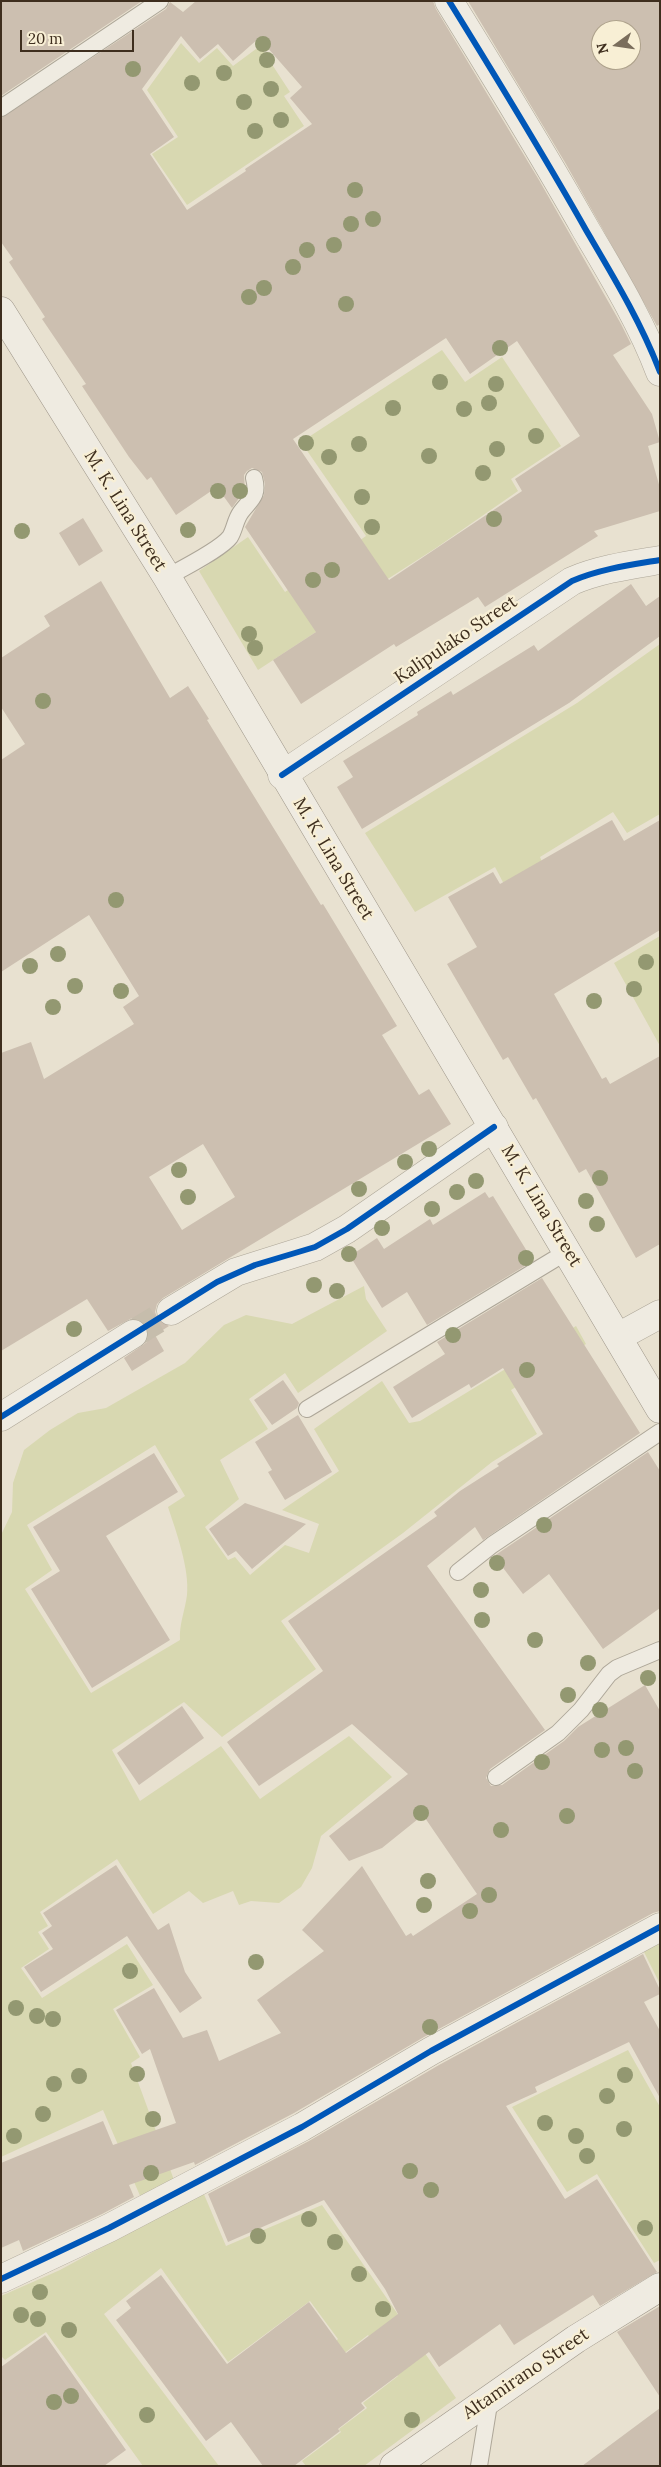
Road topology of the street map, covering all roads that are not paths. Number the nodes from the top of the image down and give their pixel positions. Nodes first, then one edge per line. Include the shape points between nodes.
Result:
1 (160, 1) edge
2 (449, 1) edge
3 (1, 108) edge
4 (1, 311) edge
5 (660, 372) edge
6 (254, 478) dead end
7 (660, 560) edge
8 (167, 577) junction
9 (282, 774) junction
10 (494, 1127) junction
11 (568, 1251) junction
12 (171, 1311) tunnel mouth
13 (660, 1314) edge
14 (134, 1334) tunnel mouth
15 (618, 1337) junction
16 (660, 1408) edge
17 (307, 1409) dead end
18 (1, 1417) edge
19 (660, 1432) edge
20 (458, 1572) dead end
21 (660, 1650) edge
22 (496, 1777) dead end
23 (660, 1927) edge
24 (1, 2279) edge
25 (660, 2287) edge
26 (490, 2398) junction
27 (394, 2466) edge
28 (479, 2466) edge

1 - 3 lane
2 - 5 street via 551,167 613,277
4 - 8 street, M. K. Lina Street
6 - 8 lane via 255,494 239,515 226,542
7 - 9 street, Kalipulako Street via 611,569 572,581
8 - 9 street, M. K. Lina Street
9 - 10 street, M. K. Lina Street
10 - 11 street, M. K. Lina Street
10 - 12 street via 347,1229 314,1247 236,1272
11 - 15 street, M. K. Lina Street
11 - 17 lane
13 - 15 street
14 - 18 street
15 - 16 street, M. K. Lina Street
19 - 20 lane via 492,1545
21 - 22 lane via 617,1668 558,1733
23 - 24 street via 431,2051 302,2127 109,2228
25 - 26 street, Altamirano Street
26 - 27 street, Altamirano Street
26 - 28 lane

